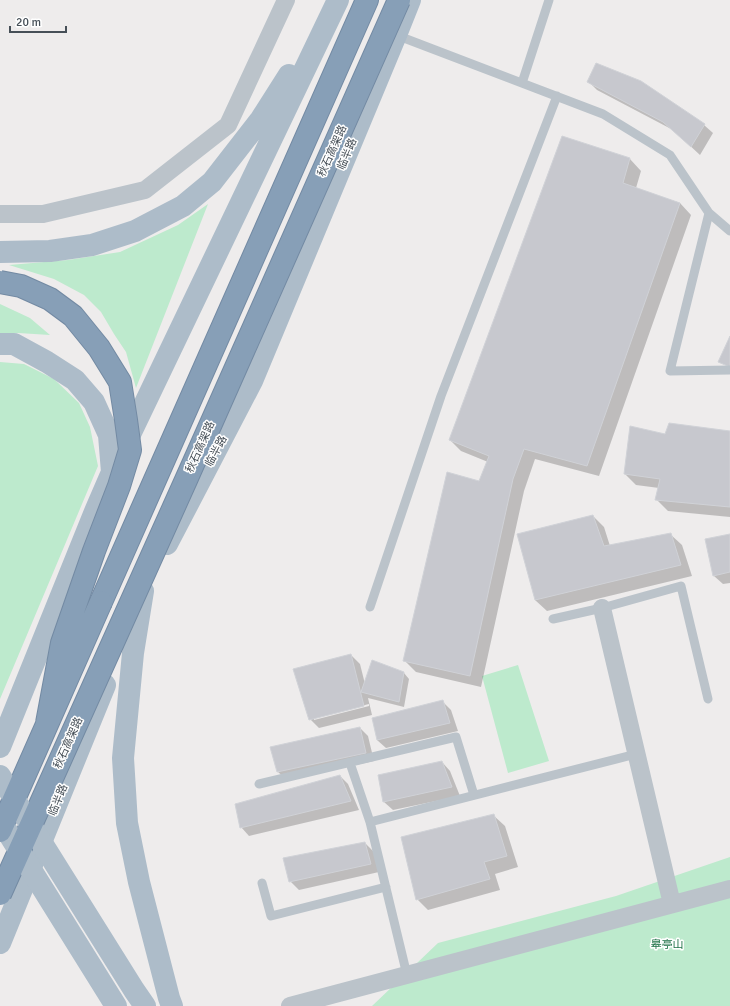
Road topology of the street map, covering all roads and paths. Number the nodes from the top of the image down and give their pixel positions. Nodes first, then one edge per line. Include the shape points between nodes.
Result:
1 (286, 0) edge
2 (338, 0) edge
3 (367, 0) edge
4 (399, 0) edge
5 (410, 0) edge
6 (549, 0) edge
7 (396, 35) junction
8 (522, 83) junction
9 (556, 96) junction
10 (709, 213) junction
11 (0, 214) edge
12 (730, 231) edge
13 (0, 252) edge
14 (0, 282) edge
15 (0, 344) edge
16 (730, 370) edge
17 (112, 472) junction
18 (143, 591) junction
19 (370, 607) dead end
20 (602, 608) junction
21 (553, 620) dead end
22 (708, 699) dead end
23 (47, 723) junction
24 (0, 746) edge
25 (636, 754) junction
26 (350, 763) junction
27 (0, 776) edge
28 (259, 784) dead end
29 (474, 795) junction
30 (0, 820) edge
31 (370, 822) junction
32 (0, 831) edge
33 (262, 883) dead end
34 (386, 887) junction
35 (730, 889) edge
36 (0, 894) edge
37 (672, 904) junction
38 (0, 943) edge
39 (407, 975) junction
40 (116, 1006) edge
41 (145, 1006) edge
42 (172, 1006) edge
43 (290, 1006) edge

1 - 11 street via 228,125 145,190 43,214
2 - 13 main road via 261,119 212,182 183,206 135,231 92,245 50,251
2 - 17 main road
3 - 23 highway, bridge
4 - 36 highway, 秋石高架路, bridge
5 - 7 main road, 临半路
6 - 8 lane
7 - 8 lane
7 - 18 main road, 临半路 via 252,381
8 - 9 lane
9 - 10 lane via 603,114 670,155
9 - 19 lane via 441,396
10 - 12 lane
10 - 16 lane via 670,371
14 - 23 highway, bridge via 21,286 50,299 73,316 99,348 120,382 130,450 62,643
15 - 17 main road via 14,344 47,362 74,380 94,402 109,435
17 - 24 main road
18 - 38 main road, 临半路
18 - 42 main road via 133,653 123,758 127,823 139,882
20 - 21 lane
20 - 22 lane via 681,586
20 - 25 street
23 - 32 highway, bridge
25 - 29 lane
25 - 37 street
26 - 28 lane
26 - 29 lane via 456,737
26 - 31 lane
27 - 41 main road, bridge
29 - 31 lane
30 - 40 main road, bridge
31 - 34 lane
33 - 34 lane via 271,916
34 - 39 lane
35 - 37 street
37 - 39 street
39 - 43 street

